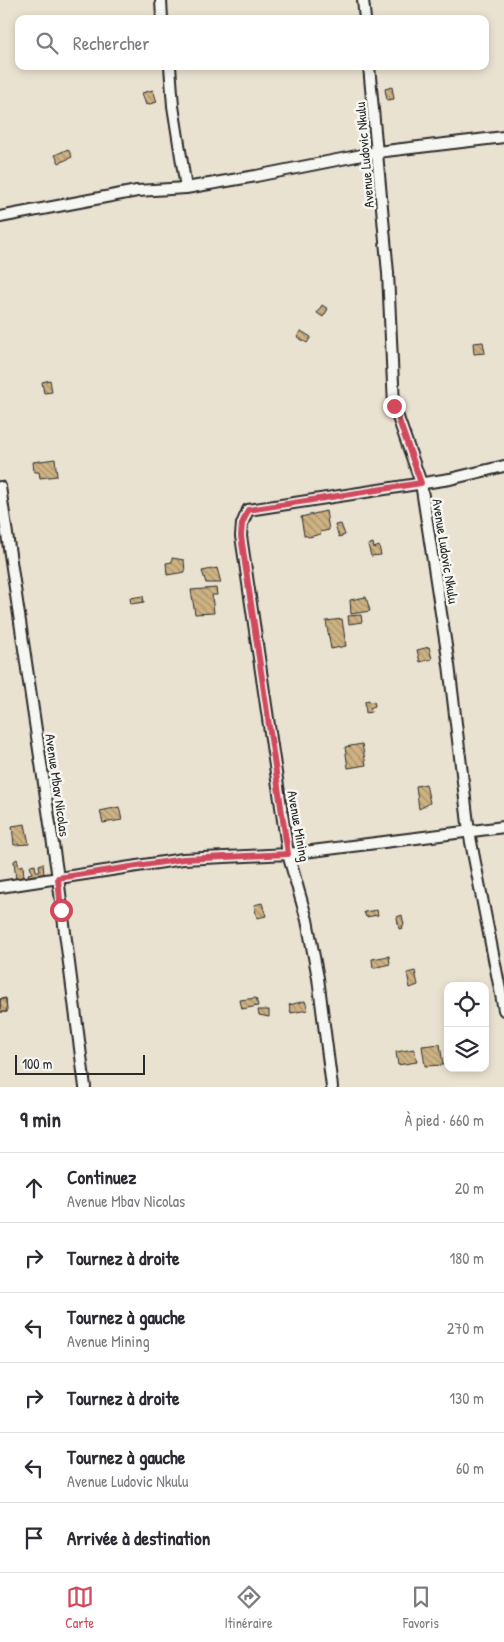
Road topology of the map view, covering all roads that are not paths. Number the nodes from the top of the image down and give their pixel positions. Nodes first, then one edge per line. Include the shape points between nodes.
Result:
1 (161, 0) edge
2 (363, 0) edge
3 (162, 15) edge
4 (365, 15) edge
5 (170, 70) edge
6 (369, 70) edge
7 (504, 137) edge
8 (377, 152) junction
9 (186, 188) junction
10 (0, 217) edge
11 (504, 466) edge
12 (421, 483) junction
13 (0, 487) edge
14 (4, 553) edge
15 (504, 826) edge
16 (469, 832) junction
17 (288, 854) junction
18 (58, 878) junction
19 (0, 887) edge
20 (504, 1010) edge
21 (86, 1087) edge
22 (332, 1087) edge

1 - 3 street
2 - 4 street
5 - 9 street
6 - 8 street, Avenue Ludovic Nkulu
7 - 8 street
8 - 9 street
8 - 12 street, Avenue Ludovic Nkulu via 388,273 394,406
9 - 10 street via 137,191
11 - 12 street via 450,480
12 - 16 street, Avenue Ludovic Nkulu via 450,665
12 - 17 street, Avenue Mining via 248,510 242,524 241,536
13 - 14 street, Avenue Mbav Nicolas
14 - 18 street, Avenue Mbav Nicolas
15 - 16 street
16 - 17 street
16 - 20 street, Avenue Ludovic Nkulu
17 - 18 street via 183,859
17 - 22 street, Avenue Mining via 307,920 318,978
18 - 19 street
18 - 21 street, Avenue Mbav Nicolas

